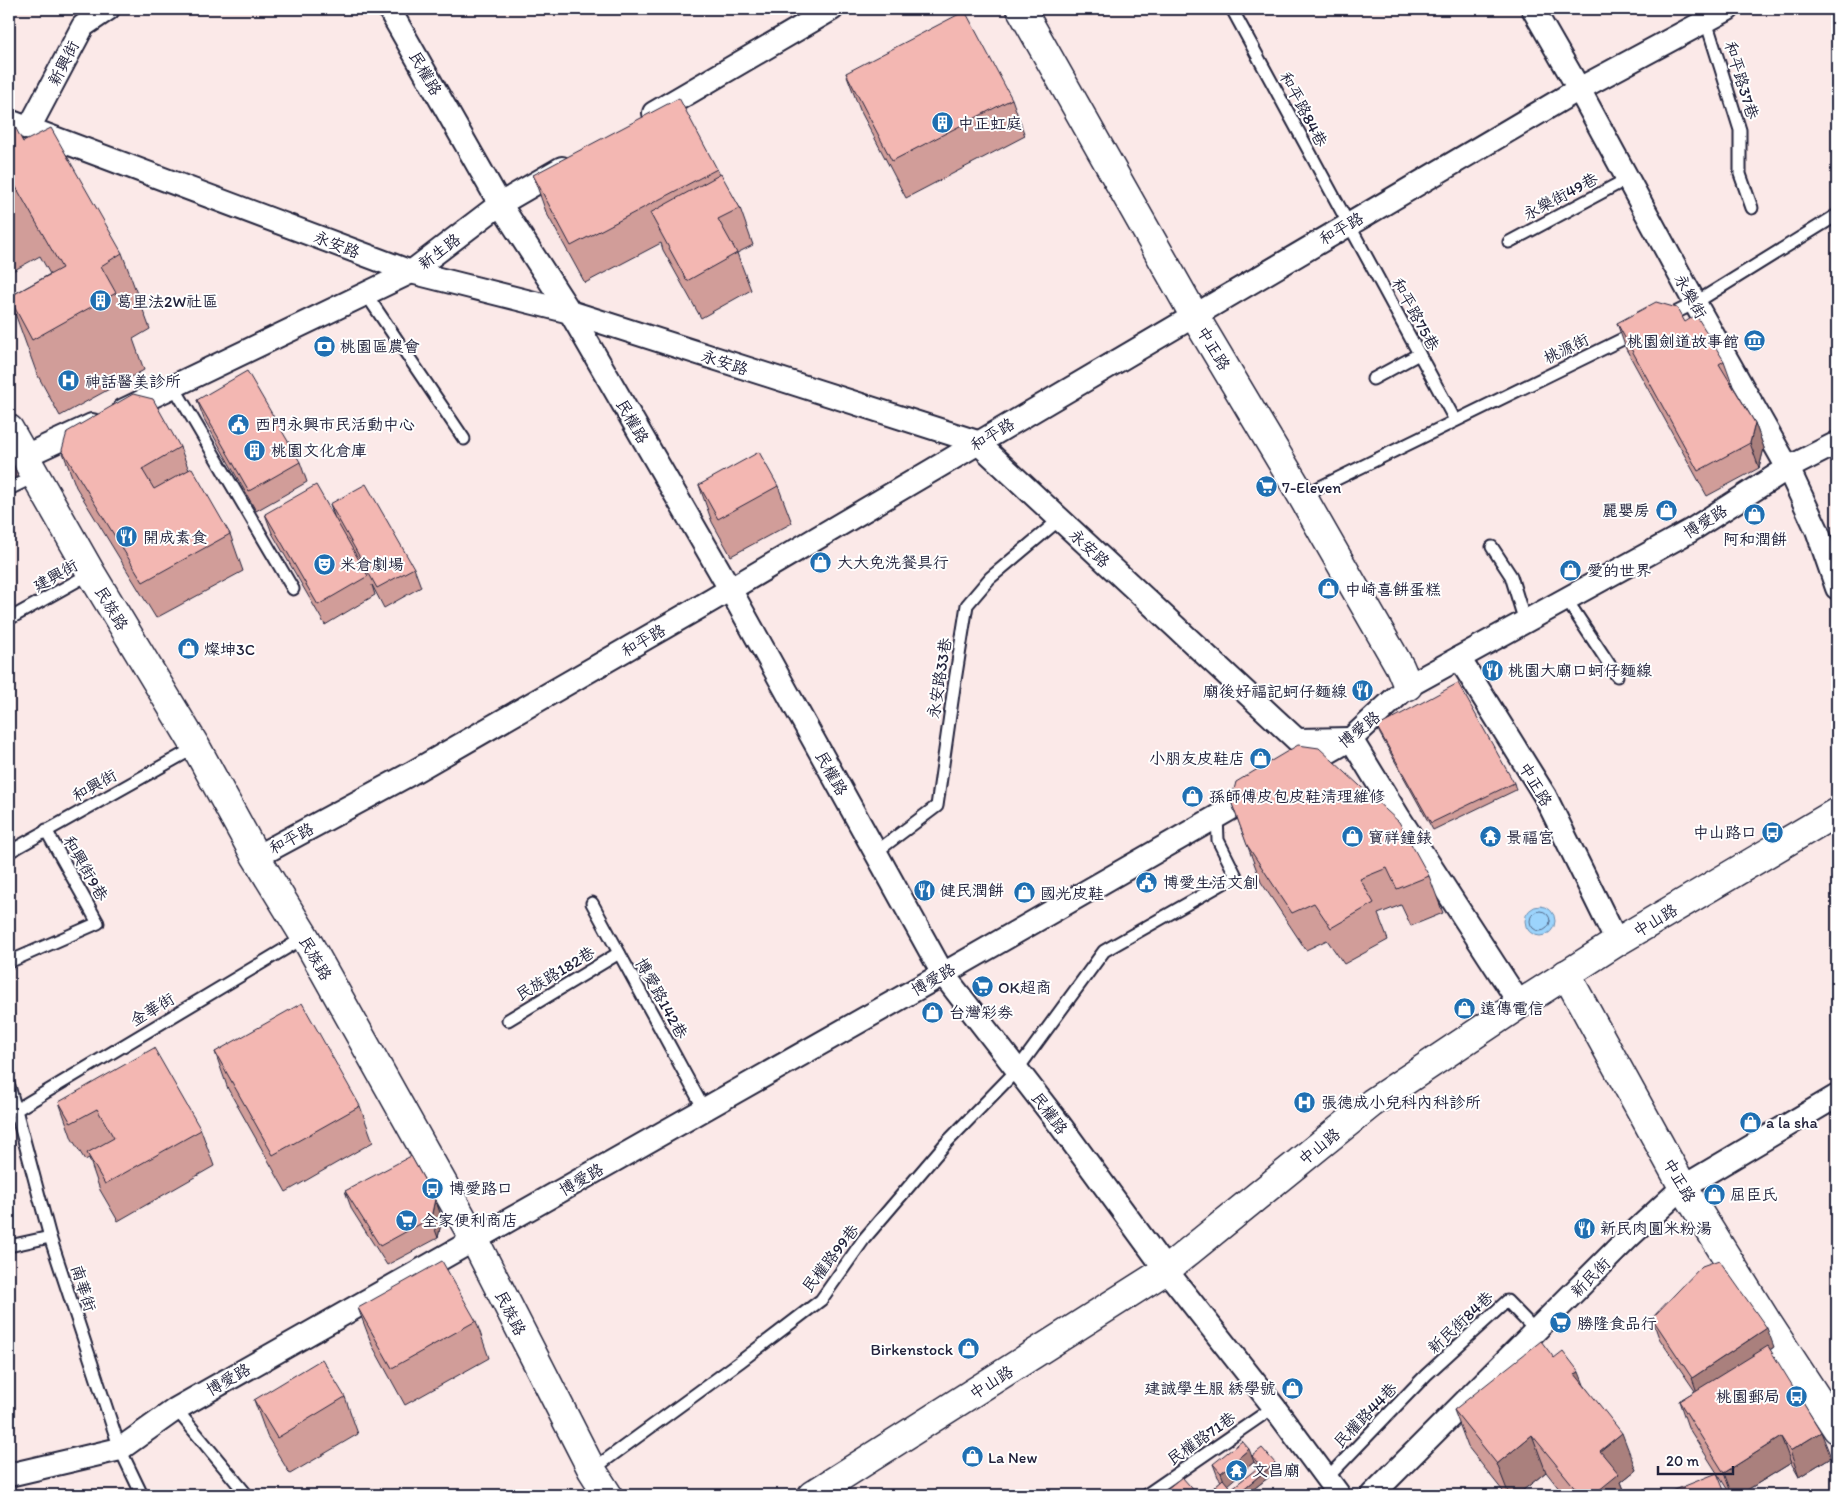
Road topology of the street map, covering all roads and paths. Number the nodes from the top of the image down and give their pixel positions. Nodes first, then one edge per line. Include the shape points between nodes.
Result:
1 (108, 9) edge
2 (389, 9) edge
3 (832, 9) edge
4 (1021, 9) edge
5 (1232, 9) edge
6 (1533, 9) edge
7 (1728, 9) edge
8 (1706, 21) junction
9 (1579, 89) junction
10 (19, 124) edge
11 (637, 124) edge
12 (577, 159) edge
13 (1627, 179) junction
14 (500, 204) junction
15 (1752, 208) dead end
16 (1837, 215) edge
17 (1348, 224) junction
18 (1508, 242) dead end
19 (411, 272) junction
20 (366, 294) junction
21 (1694, 304) junction
22 (570, 312) junction
23 (1194, 315) junction
24 (1659, 321) edge
25 (1641, 329) edge
26 (1419, 354) junction
27 (1373, 379) dead end
28 (174, 387) junction
29 (1455, 420) junction
30 (9, 429) edge
31 (464, 439) dead end
32 (977, 442) junction
33 (1837, 443) edge
34 (30, 466) junction
35 (1788, 468) junction
36 (9, 490) edge
37 (1302, 496) junction
38 (1060, 519) junction
39 (1830, 545) edge
40 (1492, 547) dead end
41 (91, 573) junction
42 (1837, 588) edge
43 (293, 589) dead end
44 (730, 589) junction
45 (1566, 599) junction
46 (9, 619) edge
47 (1525, 622) junction
48 (1458, 658) junction
49 (1617, 676) dead end
50 (1408, 686) junction
51 (1351, 739) junction
52 (196, 747) junction
53 (1837, 812) edge
54 (1217, 816) junction
55 (46, 830) junction
56 (9, 852) edge
57 (876, 852) junction
58 (256, 857) junction
59 (592, 903) dead end
60 (305, 937) junction
61 (1618, 942) junction
62 (619, 953) junction
63 (9, 962) edge
64 (943, 974) junction
65 (1566, 974) junction
66 (1520, 1004) junction
67 (508, 1020) dead end
68 (1017, 1070) junction
69 (10, 1092) edge
70 (1837, 1096) edge
71 (704, 1109) junction
72 (16, 1110) junction
73 (1683, 1187) junction
74 (50, 1237) junction
75 (474, 1239) junction
76 (9, 1246) edge
77 (1166, 1270) junction
78 (1536, 1331) junction
79 (1426, 1375) joint
80 (1274, 1407) junction
81 (176, 1409) junction
82 (1837, 1429) edge
83 (120, 1449) junction
84 (592, 1470) junction
85 (9, 1475) edge
86 (1334, 1486) edge
87 (142, 1495) edge
88 (247, 1495) edge
89 (608, 1495) edge
90 (812, 1495) edge
91 (1146, 1495) edge
92 (1372, 1495) edge

1 - 10 street, 新興街 via 83,26
2 - 14 street, 民權路
3 - 11 street
4 - 23 main road, 中正路
5 - 17 lane, 和平路84巷
6 - 9 street, 永樂街
7 - 8 street, 和平路
8 - 9 street, 和平路
8 - 15 lane, 和平路37巷 via 1740,130 1740,174
9 - 13 street, 永樂街
9 - 17 street, 和平路
10 - 19 street, 永安路
12 - 14 street, 新生路
13 - 18 lane, 永樂街49巷
13 - 21 street, 永樂街
14 - 19 street, 新生路
14 - 22 street, 民權路
16 - 21 lane
17 - 23 street, 和平路
17 - 26 lane, 和平路75巷
19 - 20 street, 新生路
19 - 22 street, 永安路
20 - 28 street, 新生路
20 - 31 lane
21 - 24 lane
21 - 35 street, 永樂街
22 - 32 street, 永安路
22 - 44 street, 民權路
23 - 32 street, 和平路
23 - 37 main road, 中正路
25 - 29 lane, 桃源街
26 - 27 lane
26 - 29 lane, 和平路75巷
28 - 34 street, 新生路
28 - 43 lane
29 - 37 lane, 桃源街
30 - 34 main road, 民族路
32 - 38 street, 永安路
32 - 44 street, 和平路
33 - 35 street, 博愛路
34 - 36 lane
34 - 41 main road, 民族路
35 - 39 street, 永樂街 via 1817,530
35 - 45 street, 博愛路 via 1690,531
37 - 50 main road, 中正路
38 - 51 street, 永安路 via 1297,740
38 - 57 lane, 永安路33巷 via 990,578 967,605 937,806
39 - 42 street, 永樂街
40 - 47 lane via 1511,576
41 - 46 lane, 建興街
41 - 52 main road, 民族路
44 - 57 street, 民權路
44 - 58 street, 和平路 via 410,774
45 - 47 street, 博愛路
45 - 49 lane
47 - 48 street, 博愛路
48 - 50 street, 博愛路
48 - 61 street, 中正路 via 1545,796
50 - 51 street, 博愛路
51 - 54 street, 博愛路
51 - 66 street
52 - 55 lane, 和興街
52 - 58 main road, 民族路
53 - 61 main road, 中山路
54 - 64 street, 博愛路
54 - 68 lane, 民權路99巷 via 1218,840 1236,876 1104,951
55 - 56 lane, 和興街
55 - 63 lane, 和興街9巷 via 98,923
57 - 64 street, 民權路
58 - 60 main road, 民族路
59 - 62 lane, 博愛路142巷
60 - 72 lane, 金華街
60 - 75 main road, 民族路
61 - 65 main road, 中山路
62 - 67 lane, 民族路182巷
62 - 71 lane, 博愛路142巷
64 - 68 street, 民權路
64 - 71 street, 博愛路
65 - 66 main road, 中山路
65 - 73 main road, 中正路
66 - 77 main road, 中山路 via 1372,1103
68 - 77 street, 民權路
68 - 84 lane, 民權路99巷 via 940,1150 864,1239 820,1300
69 - 72 lane, 南華街
70 - 73 street, 新民街
71 - 75 street, 博愛路
72 - 74 lane, 南華街
73 - 78 street, 新民街
73 - 82 main road, 中正路
74 - 76 lane
74 - 83 lane, 南華街
75 - 81 street, 博愛路
75 - 84 main road, 民族路
77 - 80 street, 民權路
77 - 90 main road, 中山路
78 - 79 lane, 新民街84巷 via 1507,1301
78 - 92 street, 新民街
79 - 86 lane, 民權路44巷
80 - 86 street, 民權路
80 - 91 lane, 民權路71巷
81 - 83 street, 博愛路
81 - 88 lane
83 - 85 street, 博愛路
83 - 87 lane, 南華街
84 - 89 main road, 民族路

